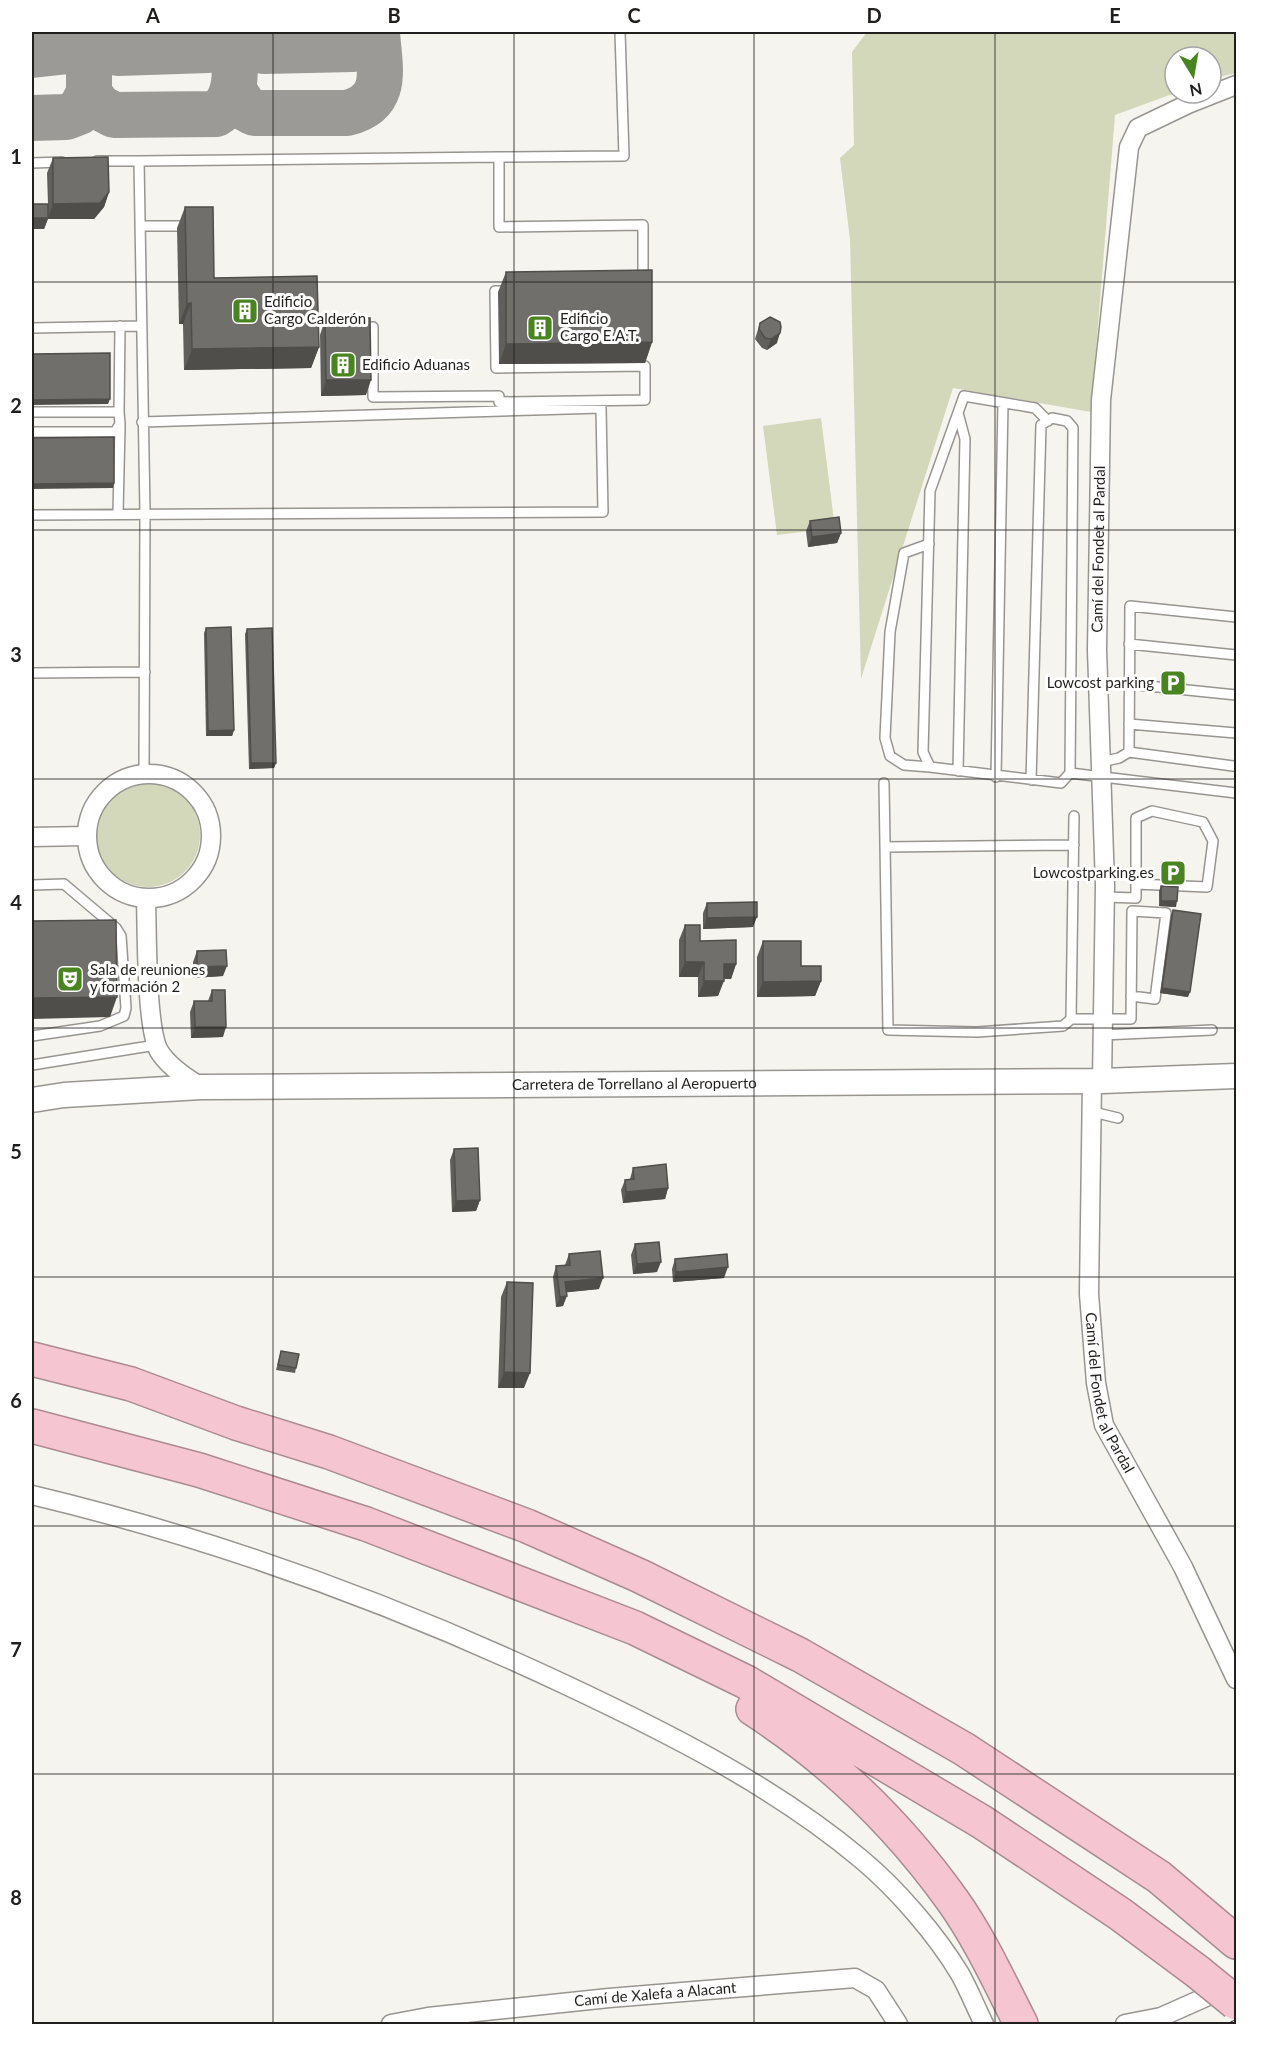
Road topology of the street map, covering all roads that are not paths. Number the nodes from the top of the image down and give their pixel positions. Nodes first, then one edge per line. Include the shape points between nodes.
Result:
1 (620, 32) edge
2 (1236, 85) edge
3 (498, 157) junction
4 (139, 161) junction
5 (68, 162) edge
6 (91, 162) edge
7 (32, 163) edge
8 (141, 226) junction
9 (197, 226) edge
10 (632, 289) edge
11 (518, 291) edge
12 (120, 326) junction
13 (141, 326) junction
14 (32, 328) edge
15 (350, 328) edge
16 (1004, 403) junction
17 (32, 412) edge
18 (119, 412) junction
19 (958, 413) junction
20 (1048, 421) junction
21 (142, 422) junction
22 (120, 424) junction
23 (32, 432) edge
24 (118, 513) junction
25 (145, 513) junction
26 (32, 515) edge
27 (929, 544) junction
28 (1236, 617) edge
29 (1129, 644) junction
30 (1236, 655) edge
31 (145, 672) junction
32 (32, 673) edge
33 (1129, 684) junction
34 (1236, 695) edge
35 (1129, 724) junction
36 (1236, 733) edge
37 (1129, 752) junction
38 (1233, 766) dead end
39 (930, 767) junction
40 (1101, 769) junction
41 (958, 771) junction
42 (1070, 773) junction
43 (144, 774) junction
44 (996, 777) junction
45 (1031, 780) junction
46 (884, 783) dead end
47 (1236, 793) edge
48 (1074, 816) dead end
49 (86, 836) junction
50 (32, 837) edge
51 (1074, 845) junction
52 (885, 847) junction
53 (1136, 884) junction
54 (32, 885) edge
55 (1105, 897) junction
56 (146, 898) junction
57 (1131, 996) junction
58 (1071, 1019) junction
59 (1103, 1028) junction
60 (1212, 1030) dead end
61 (32, 1036) edge
62 (156, 1045) junction
63 (32, 1065) edge
64 (1236, 1076) edge
65 (1097, 1081) junction
66 (201, 1087) junction
67 (32, 1100) edge
68 (1093, 1112) junction
69 (1118, 1118) dead end
70 (32, 1359) edge
71 (32, 1373) edge
72 (236, 1423) junction
73 (32, 1426) edge
74 (32, 1495) edge
75 (531, 1588) junction
76 (1236, 1679) edge
77 (1159, 1877) junction
78 (1236, 1925) edge
79 (1236, 1942) edge
80 (1236, 1984) edge
81 (1236, 2003) edge
82 (391, 2025) edge
83 (898, 2025) edge
84 (984, 2025) edge
85 (1021, 2025) edge
86 (1125, 2025) edge

1 - 3 lane via 624,156
2 - 40 street, Camí del Fondet al Pardal via 1138,128 1129,147 1101,400 1097,650
3 - 4 lane
3 - 10 lane via 499,227 643,225 643,289
4 - 6 lane
4 - 8 lane
5 - 7 lane
8 - 9 lane
8 - 13 lane
11 - 15 lane via 495,291 496,368 645,366 645,400 499,402 499,396 373,397 373,327
12 - 13 lane
12 - 14 lane
12 - 18 lane
13 - 21 lane
16 - 19 lane via 964,396
16 - 20 lane via 1035,408
16 - 44 lane
17 - 18 lane
18 - 22 lane
19 - 27 lane via 930,491
19 - 41 lane via 966,439
20 - 42 lane via 1068,421 1073,428
20 - 45 lane via 1041,425
21 - 25 lane
21 - 25 lane via 600,408 601,431 603,512
22 - 23 lane via 115,432
22 - 24 lane
24 - 25 lane
24 - 26 lane
25 - 31 lane
27 - 39 lane via 923,752
27 - 39 lane via 904,553 890,632 885,738 890,756 904,765
28 - 29 lane via 1130,606
29 - 30 lane
29 - 33 lane
31 - 32 lane
31 - 43 lane
33 - 34 lane
33 - 35 lane
35 - 36 lane
35 - 37 lane
37 - 38 lane
37 - 40 lane
39 - 41 lane
40 - 42 lane
40 - 47 lane
40 - 55 street, Camí del Fondet al Pardal
41 - 44 lane
42 - 45 lane via 1061,783
43 - 49 street via 126,778 103,794 89,818
43 - 56 street via 164,775 183,783 198,797 208,815 212,835 209,855 185,888 166,896
44 - 45 lane
46 - 52 lane
48 - 51 lane
49 - 50 street
49 - 56 street via 97,872 110,886 127,895
51 - 52 lane
51 - 58 lane
52 - 58 lane via 888,1030 977,1032 1063,1026
53 - 53 lane via 1207,887 1213,841 1203,822 1152,811 1136,818
53 - 55 lane via 1136,898
54 - 61 lane via 64,884 116,928 123,943 126,1008 124,1016 111,1023
55 - 59 street, Camí del Fondet al Pardal
56 - 62 street
57 - 57 lane via 1132,911 1166,913 1155,999
57 - 59 lane via 1131,1019
58 - 59 lane
59 - 60 lane
59 - 65 street, Camí del Fondet al Pardal
62 - 63 lane
62 - 66 street via 187,1079
64 - 65 street, Carretera de Torrellano al Aeropuerto
65 - 66 street, Carretera de Torrellano al Aeropuerto
65 - 68 street, Camí del Fondet al Pardal
66 - 67 street, Carretera de Torrellano al Aeropuerto
68 - 69 lane
68 - 76 street, Camí del Fondet al Pardal via 1089,1293 1096,1383 1104,1425 1183,1567
70 - 72 highway via 132,1384
71 - 72 highway
72 - 77 highway via 422,1485 661,1586 883,1701 964,1749
73 - 75 highway via 199,1470 344,1517
74 - 84 street via 250,1556 392,1608 630,1715 720,1764 808,1818 863,1860 913,1911 959,1973
75 - 81 highway, bridge via 636,1628 746,1682 830,1730 982,1822 1120,1914
75 - 85 highway via 572,1618 734,1697 786,1731 851,1783 899,1832 953,1901
77 - 78 highway via 1203,1900
77 - 79 highway
80 - 86 street via 1161,2017
82 - 83 street, Camí de Xalefa a Alacant via 428,2017 609,1998 855,1978 876,1990

